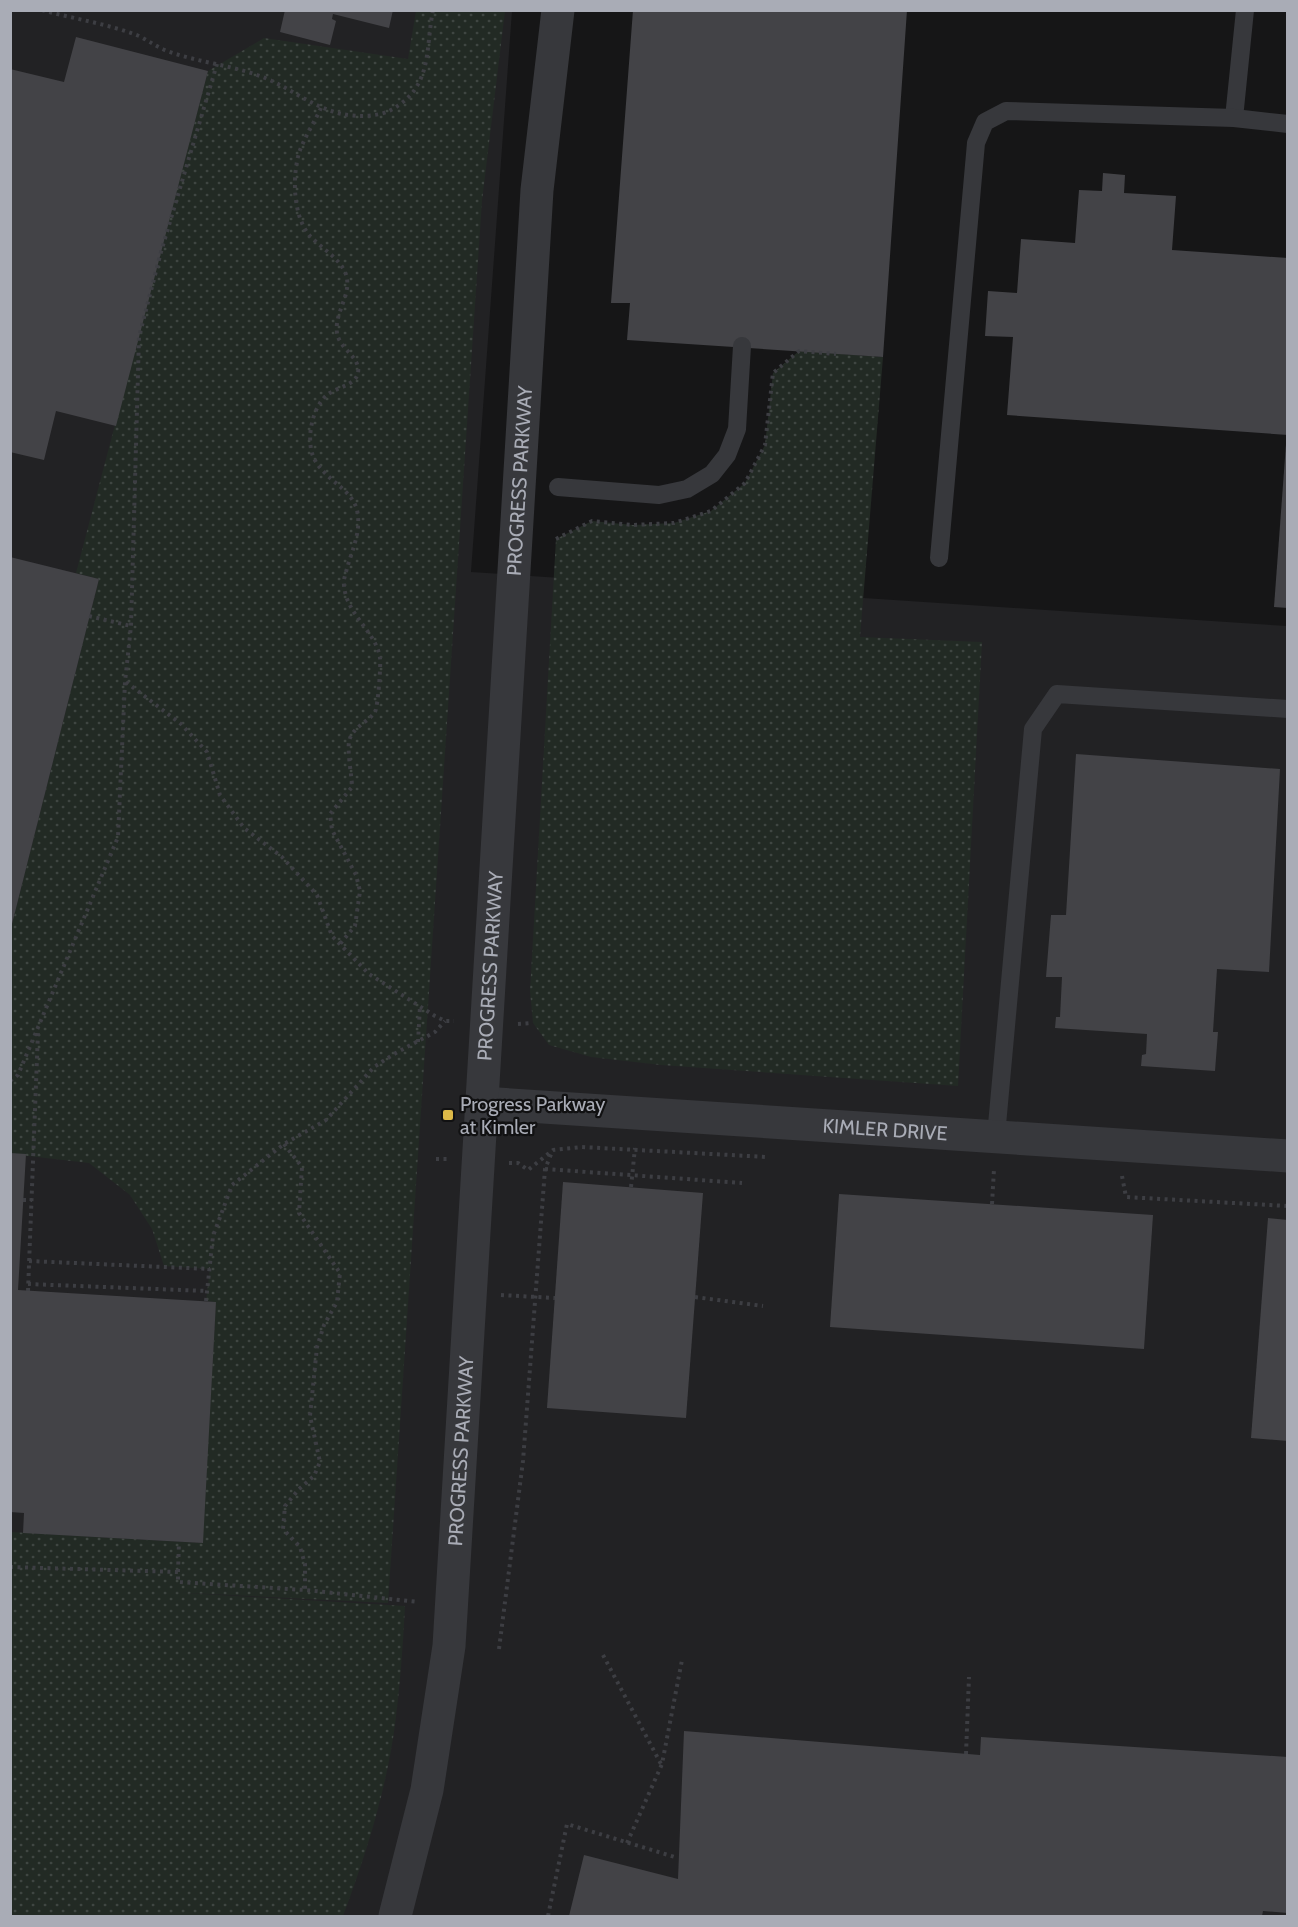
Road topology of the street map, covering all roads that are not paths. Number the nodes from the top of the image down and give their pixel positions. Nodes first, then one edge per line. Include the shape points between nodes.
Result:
1 (558, 10) edge
2 (1245, 10) edge
3 (1234, 118) junction
4 (1287, 124) edge
5 (742, 346) dead end
6 (558, 487) dead end
7 (939, 558) dead end
8 (1287, 709) edge
9 (482, 1103) junction
10 (996, 1136) junction
11 (1287, 1156) edge
12 (395, 1917) edge

1 - 9 street, PROGRESS PARKWAY via 537,190
2 - 3 lane
3 - 4 lane
3 - 7 lane via 1006,111 985,122 976,143
5 - 6 lane via 737,429 727,455 712,474 687,489 659,495
8 - 10 lane via 1058,694 1034,729
9 - 10 street, KIMLER DRIVE
9 - 12 street, PROGRESS PARKWAY via 449,1646 427,1790
10 - 11 street, KIMLER DRIVE

